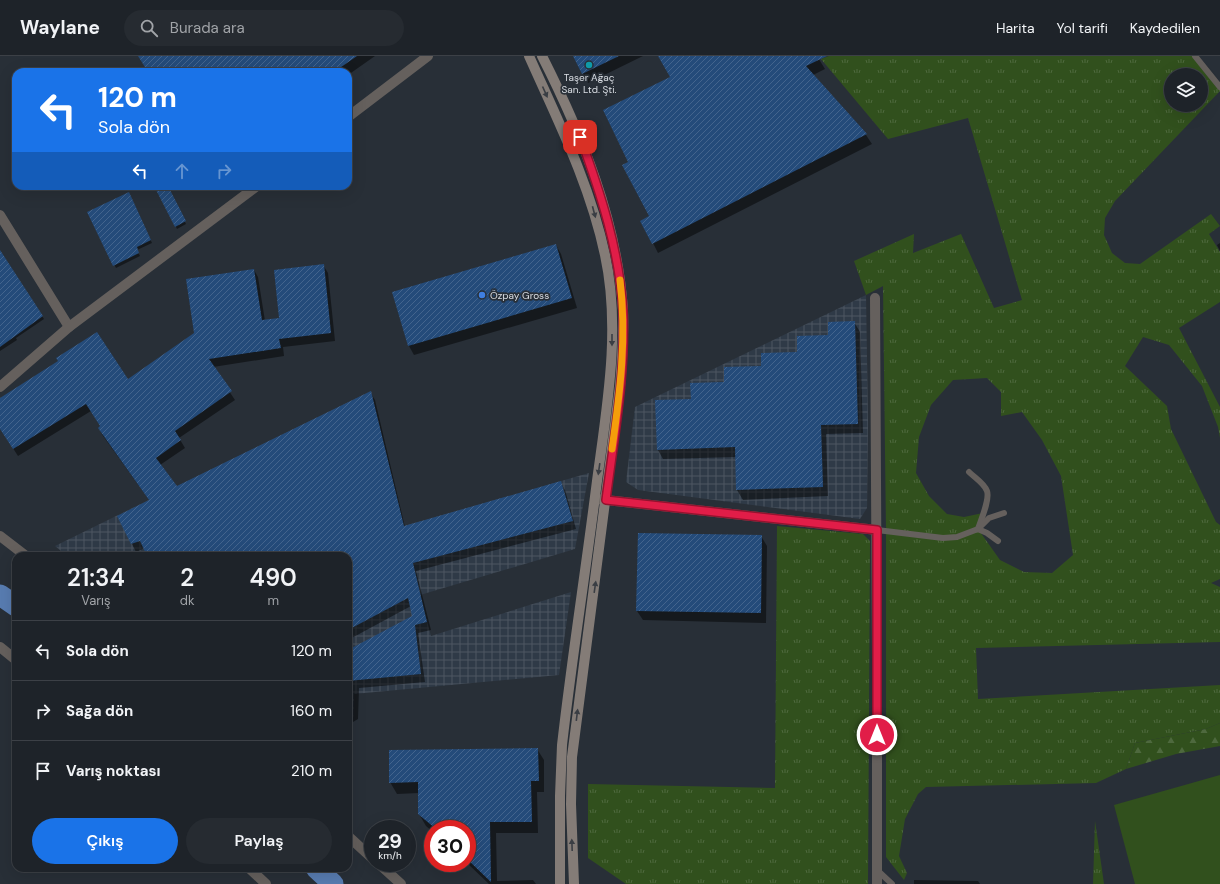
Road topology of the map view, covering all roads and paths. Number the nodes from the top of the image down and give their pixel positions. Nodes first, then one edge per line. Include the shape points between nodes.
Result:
1 (428, 56) edge
2 (529, 56) edge
3 (542, 56) edge
4 (1195, 56) edge
5 (1220, 87) edge
6 (352, 114) edge
7 (252, 190) edge
8 (0, 215) edge
9 (874, 298) dead end
10 (69, 327) junction
11 (0, 387) edge
12 (970, 472) dead end
13 (595, 499) junction
14 (606, 500) junction
15 (1004, 513) dead end
16 (978, 529) junction
17 (877, 530) junction
18 (0, 536) edge
19 (998, 541) dead end
20 (21, 552) edge
21 (0, 647) edge
22 (12, 657) edge
23 (352, 840) edge
24 (364, 851) edge
25 (877, 869) junction
26 (253, 872) edge
27 (388, 872) edge
28 (266, 884) edge
29 (401, 884) edge
30 (560, 884) edge
31 (574, 884) edge
32 (877, 884) edge
33 (892, 884) edge

1 - 6 street
2 -> 13 main road via 588,191 609,277 611,373
3 - 14 main road via 560,90 594,176 612,234 620,280 623,353
4 - 5 lane
7 - 10 street
8 - 10 street
9 - 17 street
10 - 11 street
12 - 16 lane via 987,492
13 - 14 street
13 - 30 main road via 562,745
14 - 17 street
31 -> 14 main road via 572,757
15 - 16 lane via 989,518
16 - 17 lane via 957,537 943,538
16 - 19 lane
17 - 25 street
18 - 20 street
21 - 22 street
23 - 24 street
25 - 32 street
25 - 33 lane
26 - 28 street
27 - 29 street

